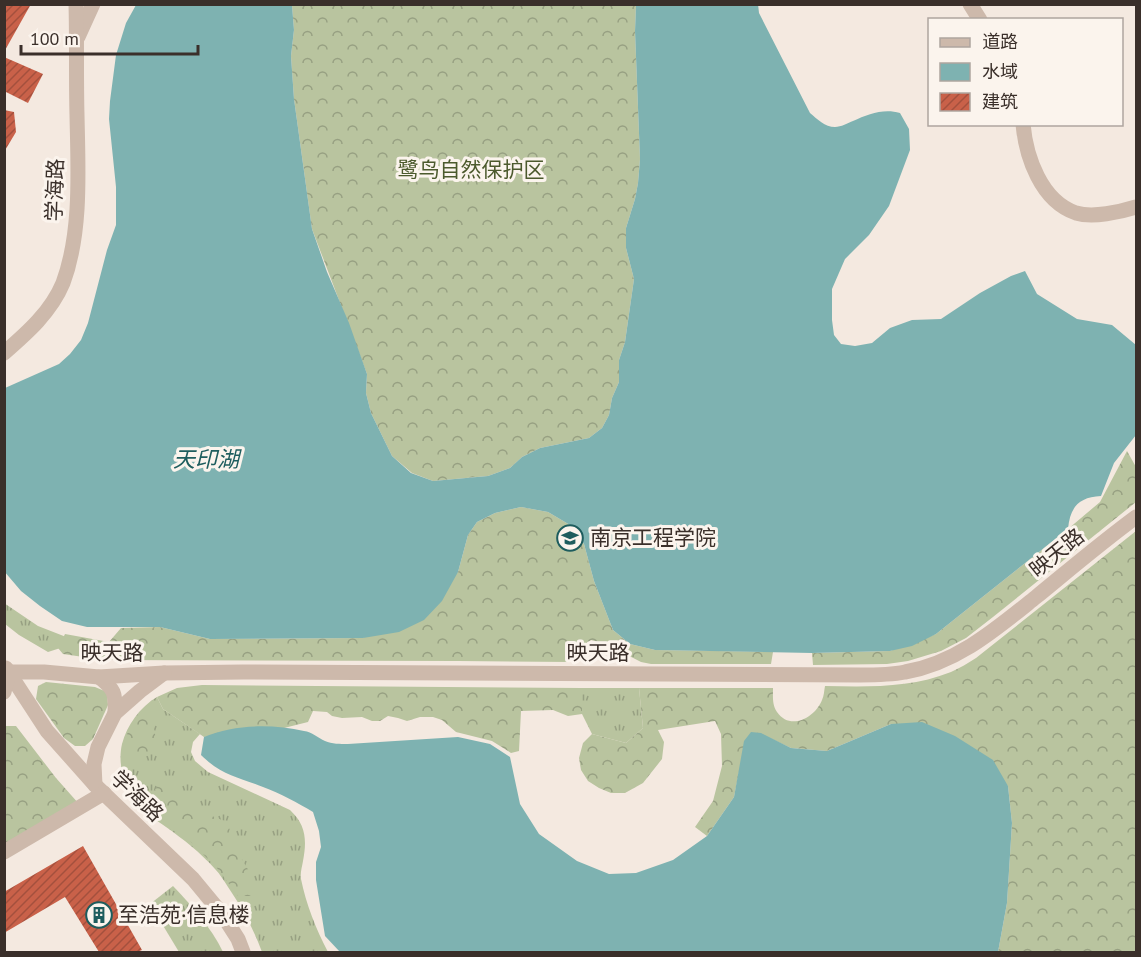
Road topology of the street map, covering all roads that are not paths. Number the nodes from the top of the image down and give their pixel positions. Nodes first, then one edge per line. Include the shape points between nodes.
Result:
1 (76, 4) edge
2 (93, 4) edge
3 (970, 4) edge
4 (979, 18) edge
5 (77, 39) junction
6 (1023, 126) edge
7 (1137, 207) edge
8 (4, 353) edge
9 (1137, 517) edge
10 (7, 669) edge
11 (164, 673) junction
12 (99, 677) junction
13 (4, 692) edge
14 (115, 713) junction
15 (99, 789) junction
16 (4, 852) edge
17 (243, 952) edge

1 - 5 street, 学海路
2 - 5 street
3 - 4 street
5 - 8 street, 学海路 via 78,164 73,251 50,306
6 - 7 street via 1038,178 1058,202 1077,213 1088,214
9 - 11 street, 映天路 via 970,648 907,672
10 - 12 street, 映天路
10 - 13 street
10 - 15 street, 学海路 via 47,731
11 - 12 street, 映天路
11 - 14 street
12 - 14 street via 111,688
14 - 15 street via 94,764
15 - 16 street
15 - 17 street, 学海路 via 193,879 222,914

